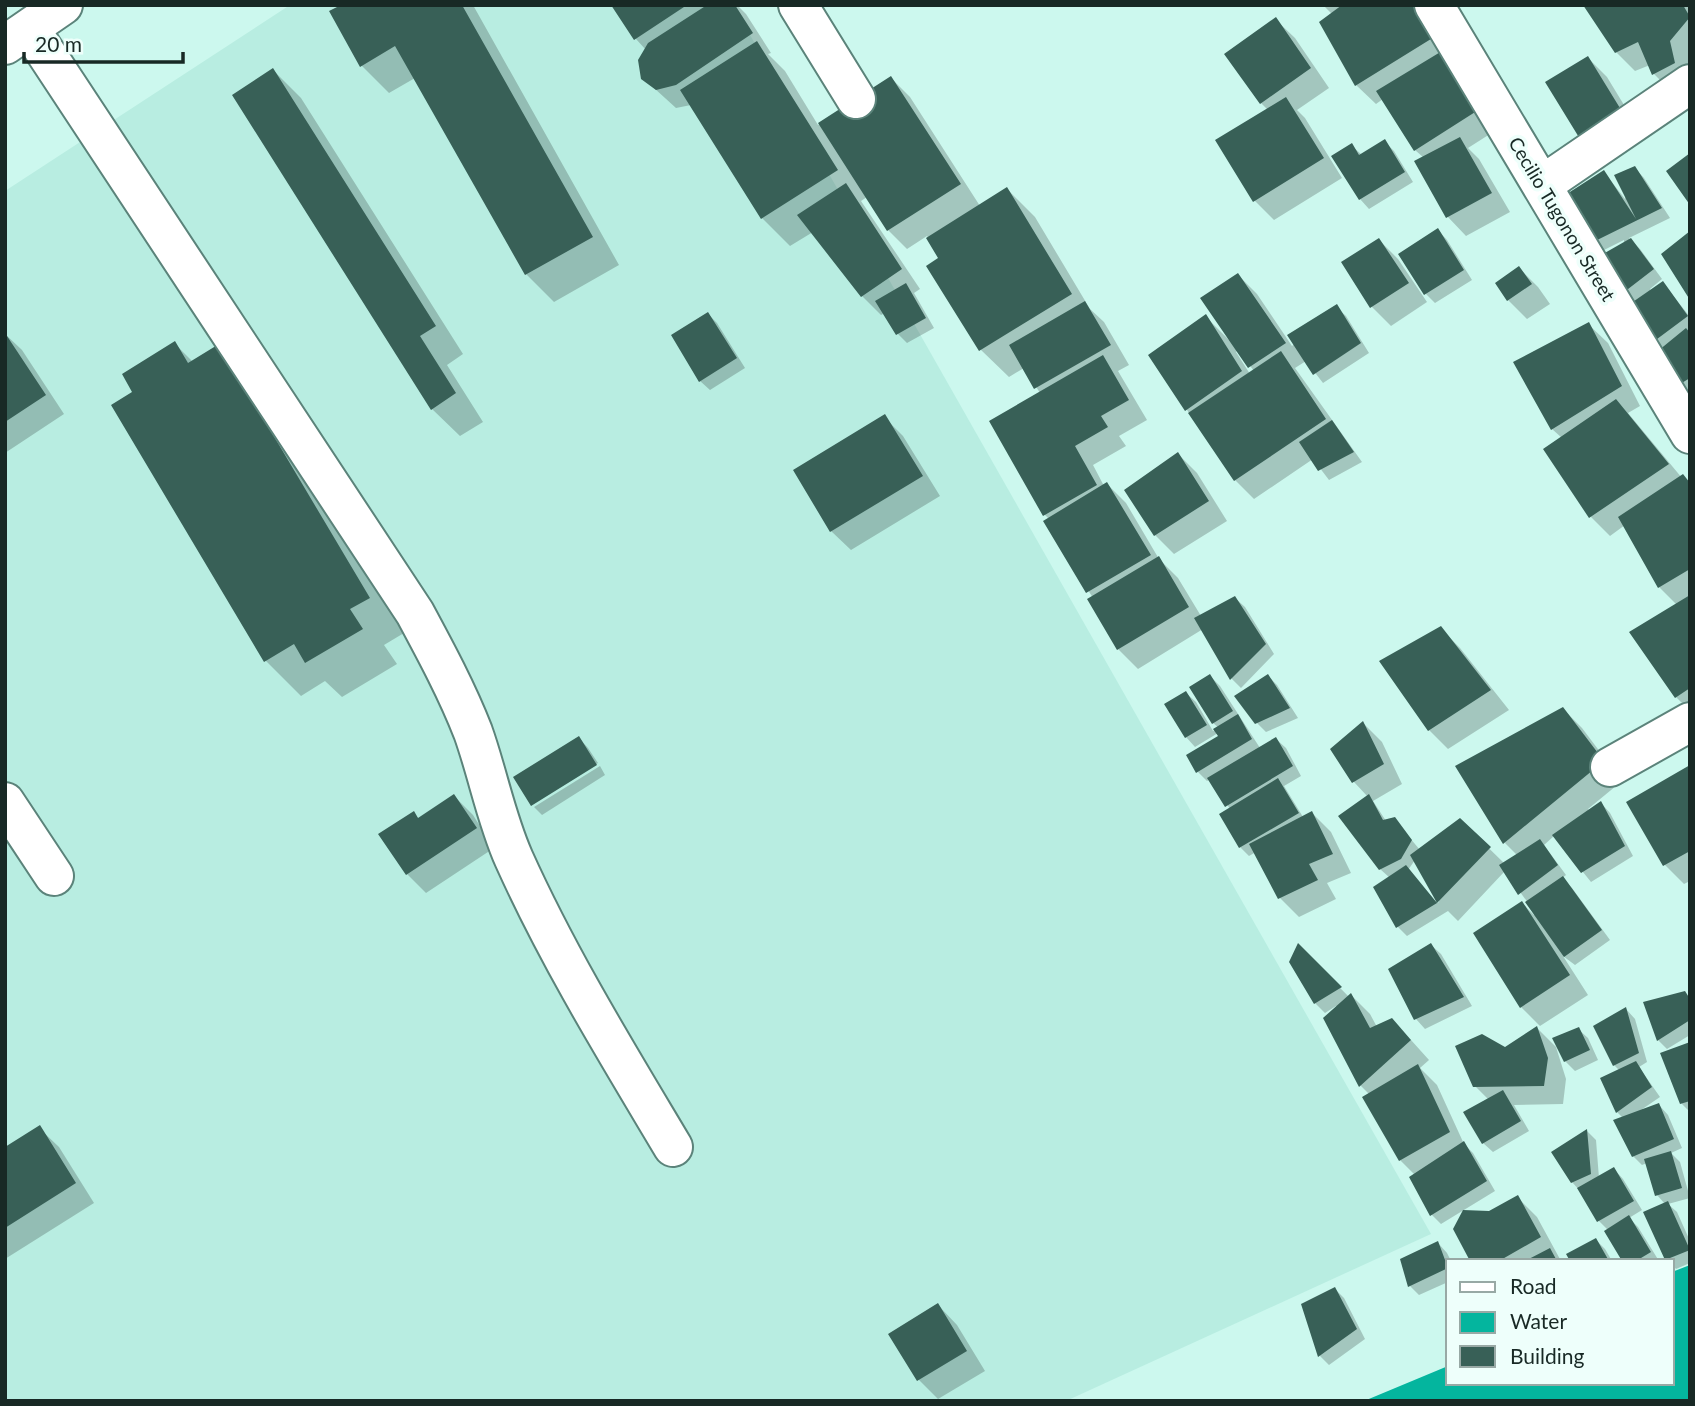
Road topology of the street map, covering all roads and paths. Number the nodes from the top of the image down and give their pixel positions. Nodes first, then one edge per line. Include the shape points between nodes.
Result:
1 (64, 5) edge
2 (798, 5) edge
3 (1434, 5) edge
4 (18, 37) edge
5 (1690, 84) edge
6 (856, 99) dead end
7 (1542, 185) junction
8 (1690, 433) edge
9 (1690, 722) edge
10 (1610, 766) dead end
11 (5, 802) edge
12 (54, 876) dead end
13 (673, 1147) dead end

1 - 4 street
2 - 6 street
3 - 7 street, Cecilio Tugonon Street
4 - 13 street via 415,613 460,701 513,856 541,915
5 - 7 street
7 - 8 street, Cecilio Tugonon Street
9 - 10 street
11 - 12 street

